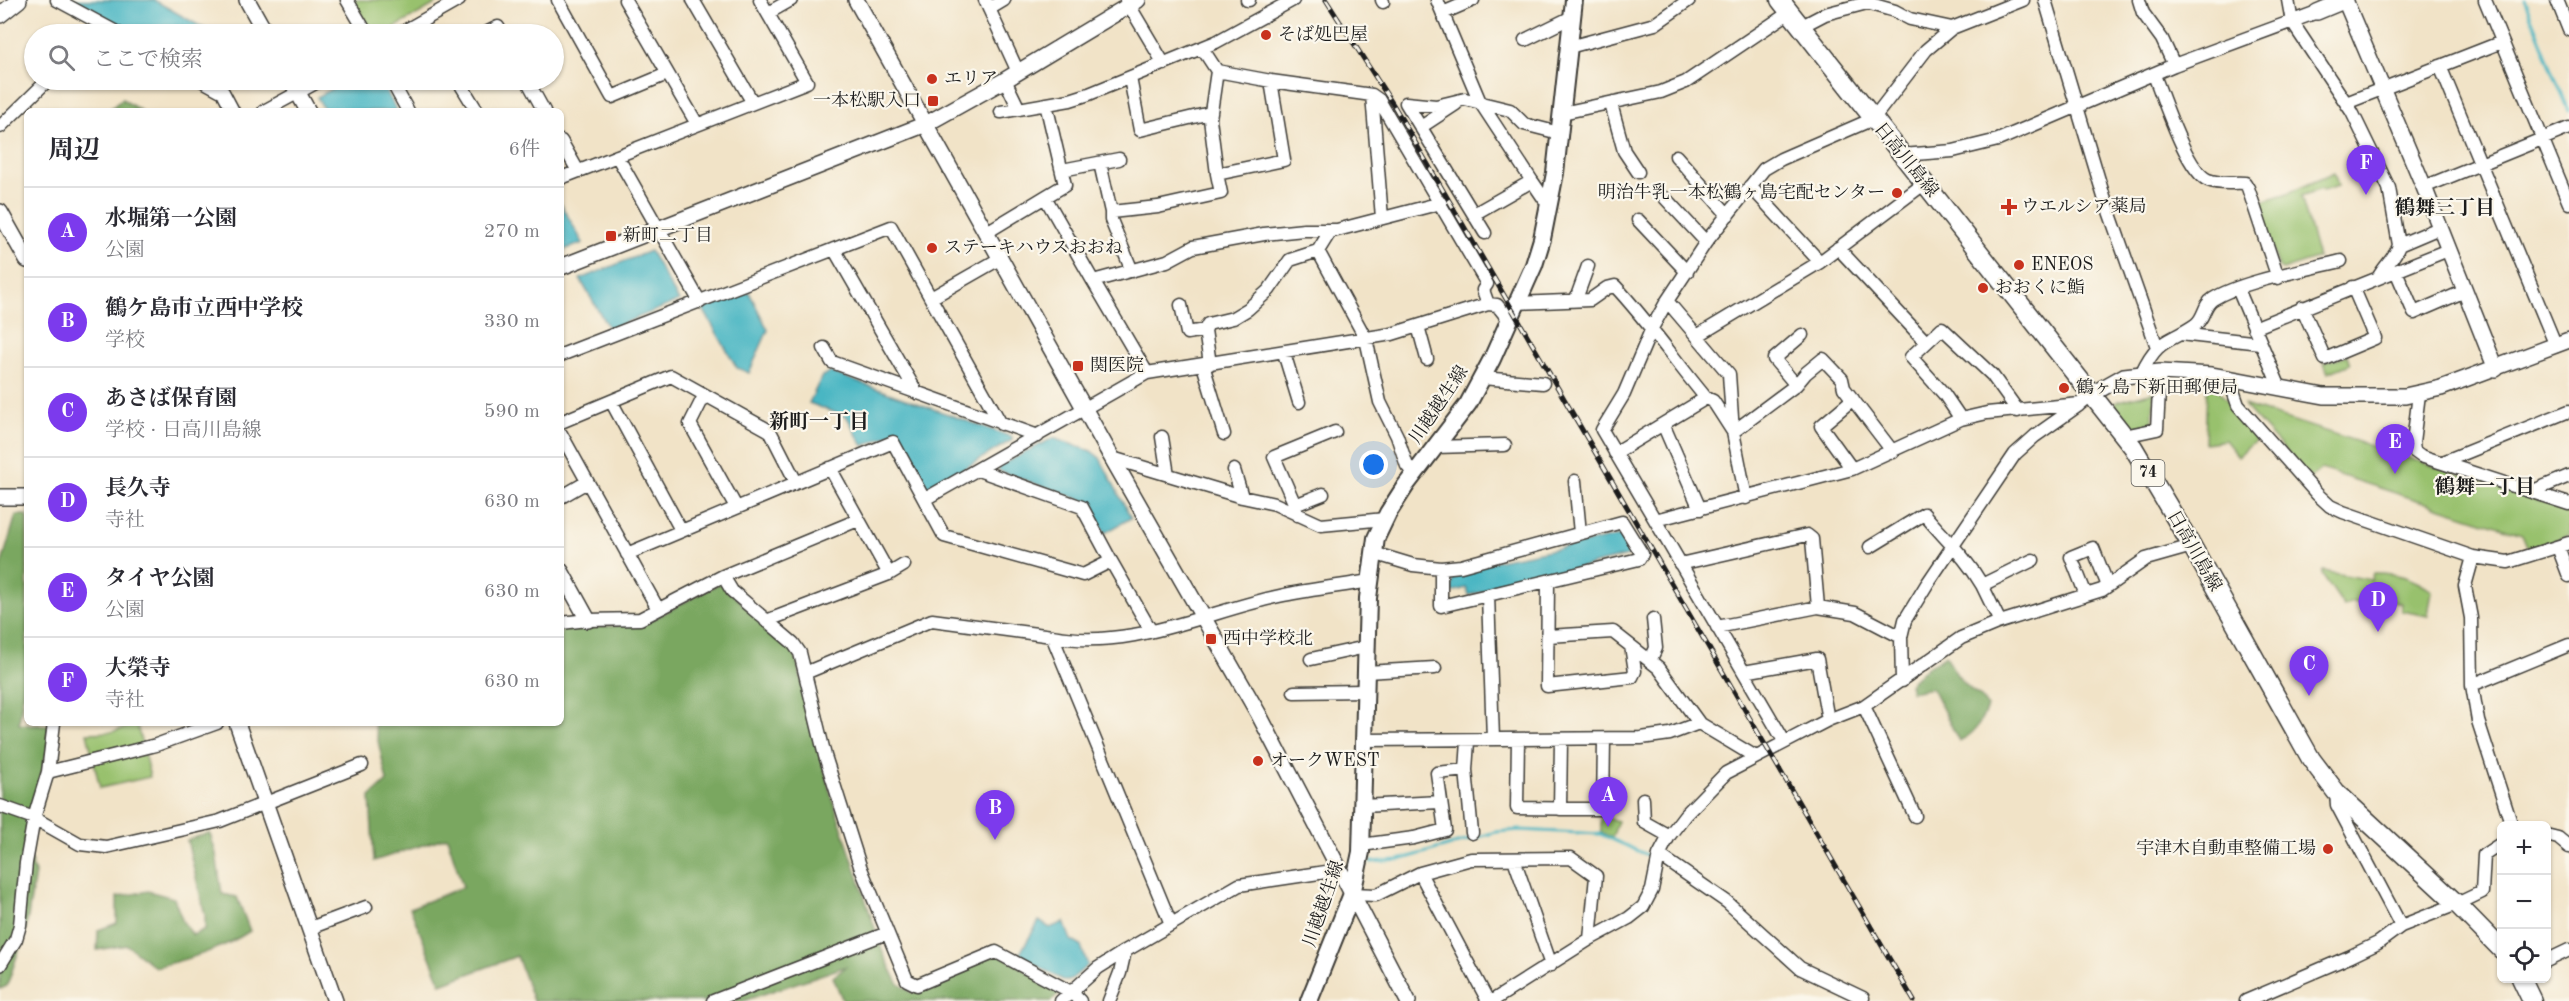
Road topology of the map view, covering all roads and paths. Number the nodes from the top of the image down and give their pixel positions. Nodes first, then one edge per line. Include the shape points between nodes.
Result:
1 (19, 0) edge
2 (57, 0) edge
3 (247, 0) edge
4 (347, 0) edge
5 (459, 0) edge
6 (558, 0) edge
7 (625, 0) edge
8 (693, 0) edge
9 (760, 0) edge
10 (791, 0) edge
11 (856, 0) edge
12 (1004, 0) edge
13 (1293, 0) edge
14 (1437, 0) edge
15 (1473, 0) edge
16 (1689, 0) edge
17 (2023, 0) edge
18 (2045, 0) edge
19 (2139, 0) edge
20 (2288, 0) edge
21 (2346, 0) edge
22 (2485, 0) edge
23 (2558, 0) edge
24 (1131, 2) edge
25 (987, 4) edge
26 (1577, 5) edge
27 (2317, 12) joint
28 (768, 13) junction
29 (1791, 13) edge
30 (1443, 14) junction
31 (0, 15) edge
32 (2292, 22) junction
33 (92, 24) edge
34 (260, 24) edge
35 (360, 24) edge
36 (417, 24) edge
37 (1952, 28) junction
38 (2569, 30) edge
39 (1525, 40) dead end
40 (2502, 42) junction
41 (1569, 47) junction
42 (1202, 48) junction
43 (1164, 64) junction
44 (2174, 65) junction
45 (2440, 66) junction
46 (1217, 71) junction
47 (667, 74) junction
48 (2154, 75) junction
49 (1012, 76) junction
50 (1130, 78) junction
51 (1271, 81) junction
52 (2382, 88) junction
53 (38, 90) edge
54 (219, 90) edge
55 (289, 90) edge
56 (296, 90) edge
57 (396, 90) edge
58 (464, 90) edge
59 (532, 90) edge
60 (1372, 95) junction
61 (1465, 99) junction
62 (1480, 102) junction
63 (753, 103) junction
64 (2346, 103) junction
65 (1046, 104) junction
66 (1611, 104) junction
67 (2077, 106) junction
68 (231, 108) edge
69 (268, 108) edge
70 (306, 108) edge
71 (406, 108) edge
72 (475, 108) edge
73 (542, 108) edge
74 (1019, 109) junction
75 (1001, 112) dead end
76 (1210, 113) junction
77 (1562, 113) junction
78 (1873, 119) junction
79 (697, 124) junction
80 (926, 124) junction
81 (0, 127) edge
82 (1420, 127) junction
83 (2569, 128) edge
84 (1559, 133) junction
85 (2543, 139) junction
86 (564, 146) edge
87 (1902, 155) junction
88 (617, 156) junction
89 (1676, 156) dead end
90 (1119, 159) dead end
91 (1100, 163) junction
92 (2482, 163) junction
93 (1062, 170) junction
94 (578, 171) junction
95 (1638, 172) dead end
96 (1217, 174) junction
97 (564, 177) edge
98 (1532, 181) junction
99 (1924, 183) junction
100 (1750, 186) junction
101 (2424, 187) junction
102 (1045, 197) junction
103 (1665, 198) dead end
104 (1441, 202) junction
105 (2569, 203) edge
106 (1549, 206) junction
107 (0, 212) edge
108 (1111, 212) junction
109 (1474, 214) junction
110 (1728, 214) junction
111 (1382, 218) junction
112 (1638, 220) dead end
113 (659, 228) junction
114 (2439, 228) junction
115 (1331, 230) junction
116 (987, 232) junction
117 (1485, 232) dead end
118 (1706, 242) junction
119 (2399, 245) junction
120 (1838, 248) junction
121 (834, 249) junction
122 (2448, 250) junction
123 (1318, 251) junction
124 (24, 255) edge
125 (1001, 258) junction
126 (2341, 261) dead end
127 (1820, 262) junction
128 (564, 266) edge
129 (1588, 266) dead end
130 (1132, 271) junction
131 (2396, 271) junction
132 (1686, 272) junction
133 (2278, 278) junction
134 (2378, 278) junction
135 (1093, 281) junction
136 (2354, 287) junction
137 (2238, 289) junction
138 (2465, 291) junction
139 (931, 298) junction
140 (1576, 299) junction
141 (1667, 301) junction
142 (700, 302) junction
143 (1517, 303) junction
144 (1488, 304) junction
145 (1181, 305) dead end
146 (2302, 307) junction
147 (1509, 320) junction
148 (1418, 326) junction
149 (1652, 328) junction
150 (2254, 328) junction
151 (1205, 330) junction
152 (2180, 334) junction
153 (1802, 335) dead end
154 (1697, 336) junction
155 (1366, 339) junction
156 (1926, 342) junction
157 (2260, 343) junction
158 (2562, 343) edge
159 (2157, 347) junction
160 (824, 348) dead end
161 (1284, 353) junction
162 (564, 354) edge
163 (1427, 359) dead end
164 (1206, 365) junction
165 (2496, 369) junction
166 (2142, 372) junction
167 (2160, 372) junction
168 (1147, 373) junction
169 (1482, 378) junction
170 (2229, 379) junction
171 (1544, 383) dead end
172 (1796, 385) junction
173 (2280, 388) junction
174 (917, 393) junction
175 (2419, 394) junction
176 (704, 396) junction
177 (1706, 398) junction
178 (1853, 399) junction
179 (2086, 399) junction
180 (611, 401) junction
181 (1299, 402) dead end
182 (1084, 407) junction
183 (2019, 411) junction
184 (2569, 411) edge
185 (1961, 419) junction
186 (564, 421) edge
187 (1001, 424) junction
188 (1663, 424) junction
189 (1335, 432) dead end
190 (1733, 432) junction
191 (1224, 434) dead end
192 (1038, 435) junction
193 (1162, 436) dead end
194 (2124, 436) junction
195 (564, 439) edge
196 (1505, 445) dead end
197 (1435, 447) junction
198 (1893, 452) junction
199 (1615, 453) junction
200 (1112, 458) junction
201 (2443, 462) junction
202 (830, 468) junction
203 (1852, 469) junction
204 (978, 470) junction
205 (1234, 470) dead end
206 (1417, 471) junction
207 (1168, 475) junction
208 (2569, 476) edge
209 (588, 482) junction
210 (796, 482) junction
211 (1575, 482) dead end
212 (2533, 491) junction
213 (1323, 494) dead end
214 (564, 495) edge
215 (0, 496) edge
216 (24, 497) edge
217 (1242, 497) junction
218 (1746, 498) junction
219 (925, 500) junction
220 (2569, 504) edge
221 (736, 507) junction
222 (1700, 509) junction
223 (1296, 510) junction
224 (1385, 519) junction
225 (858, 520) junction
226 (1655, 520) junction
227 (681, 530) junction
228 (1580, 533) junction
229 (2563, 545) edge
230 (1955, 546) junction
231 (2192, 546) junction
232 (1870, 547) dead end
233 (1373, 553) junction
234 (627, 554) junction
235 (2473, 557) junction
236 (2033, 560) dead end
237 (1111, 561) junction
238 (1680, 564) junction
239 (904, 566) dead end
240 (1441, 568) junction
241 (889, 574) junction
242 (564, 576) edge
243 (723, 576) junction
244 (2569, 576) edge
245 (1370, 581) junction
246 (1548, 582) junction
247 (1982, 585) junction
248 (2108, 586) junction
249 (1488, 595) junction
250 (2086, 595) junction
251 (1818, 607) junction
252 (658, 609) junction
253 (1205, 618) junction
254 (1653, 619) dead end
255 (588, 620) junction
256 (766, 621) junction
257 (2000, 622) junction
258 (564, 623) edge
259 (1717, 627) junction
260 (1151, 631) junction
261 (1052, 636) junction
262 (1548, 636) junction
263 (1900, 637) junction
264 (2569, 645) edge
265 (1631, 646) junction
266 (1366, 647) junction
267 (1311, 659) dead end
268 (1650, 661) junction
269 (1435, 668) dead end
270 (1366, 672) junction
271 (1744, 672) junction
272 (805, 673) junction
273 (1902, 681) junction
274 (2472, 684) junction
275 (1365, 691) junction
276 (1294, 692) dead end
277 (1864, 706) junction
278 (1828, 720) junction
279 (1699, 723) junction
280 (54, 726) edge
281 (208, 726) edge
282 (238, 726) edge
283 (1493, 739) junction
284 (1518, 739) junction
285 (1364, 740) junction
286 (1561, 740) junction
287 (1604, 740) junction
288 (1468, 741) junction
289 (1785, 741) junction
290 (1754, 756) junction
291 (362, 765) dead end
292 (1466, 770) junction
293 (48, 772) junction
294 (2336, 792) junction
295 (1643, 799) dead end
296 (1440, 802) junction
297 (266, 804) junction
298 (0, 806) edge
299 (1362, 806) junction
300 (1560, 809) junction
301 (1916, 816) dead end
302 (34, 818) junction
303 (2511, 821) edge
304 (1472, 833) dead end
305 (1670, 836) junction
306 (2551, 836) edge
307 (1361, 845) junction
308 (2497, 846) edge
309 (2569, 847) edge
310 (1659, 855) junction
311 (1515, 859) junction
312 (1339, 870) junction
313 (1420, 873) junction
314 (1352, 894) junction
315 (2457, 904) junction
316 (366, 907) dead end
317 (1170, 924) junction
318 (2401, 926) junction
319 (310, 928) junction
320 (887, 933) junction
321 (1590, 939) junction
322 (2497, 945) edge
323 (2569, 950) edge
324 (1125, 951) junction
325 (2551, 959) edge
326 (0, 965) edge
327 (1551, 965) junction
328 (2523, 983) edge
329 (2278, 987) junction
330 (731, 997) edge
331 (1076, 997) edge
332 (1863, 998) dead end
333 (335, 1001) edge
334 (712, 1001) edge
335 (1061, 1001) edge
336 (1109, 1001) edge
337 (1309, 1001) edge
338 (1408, 1001) edge
339 (1490, 1001) edge
340 (2246, 1001) edge
341 (2281, 1001) edge
342 (2532, 1001) edge

1 - 31 street
2 - 33 street
3 - 34 street
4 - 35 street
5 - 36 street
6 - 47 street via 612,97
7 - 47 street
8 - 63 street
9 - 28 street
10 - 28 street
11 - 80 street
12 - 25 street
13 - 42 street
14 - 30 street
15 - 30 street
16 - 41 street via 1655,24
17 - 37 street
18 - 67 street
19 - 44 street
20 - 32 street
21 - 27 street
21 - 52 street
22 - 40 street
23 - 38 street
24 - 43 street
24 - 49 street
25 - 49 street
26 - 39 street
26 - 41 main road, 川越越生線
27 - 32 street
28 - 63 street via 807,82
29 - 37 street via 1825,14 1867,3 1910,19
29 - 66 street via 1686,82
29 - 78 main road, 日高川島線 / 74
30 - 62 street
32 - 44 street
32 - 64 street
37 - 78 street via 1926,50
40 - 45 street
40 - 85 street
41 - 77 main road, 川越越生線
42 - 43 street
42 - 46 street
43 - 50 street
44 - 48 street
45 - 52 street
45 - 92 street
46 - 51 street
46 - 76 street
47 - 79 street
48 - 67 street
48 - 133 street via 2181,143 2199,174 2217,183 2245,183
49 - 74 street
49 - 80 street
50 - 65 street via 1070,100
50 - 76 street via 1140,130
51 - 60 street
51 - 96 street via 1284,160
52 - 64 street
52 - 101 street
53 - 81 street
54 - 68 street
55 - 69 street
56 - 70 street
57 - 71 street
58 - 72 street
59 - 73 street
60 - 104 street via 1379,100
60 - 111 street
61 - 62 street
61 - 82 street
61 - 82 street via 1436,106 1406,104
62 - 84 street via 1510,110 1524,124
62 - 98 street
63 - 79 street
64 - 119 street via 2389,188
65 - 74 street
65 - 93 street
66 - 77 street
66 - 95 street via 1624,151
67 - 87 street via 1998,140 1953,151
67 - 159 street via 2104,197
74 - 75 street
76 - 96 street
77 - 84 main road, 川越越生線
78 - 87 main road, 日高川島線 / 74
78 - 100 street via 1781,159 1764,169
79 - 88 street
80 - 113 street
80 - 116 street
82 - 109 street
83 - 85 street
84 - 106 main road, 川越越生線
85 - 92 street
85 - 105 street
86 - 94 street
87 - 99 main road, 日高川島線 / 74
88 - 94 street
88 - 113 street
89 - 110 street
90 - 91 street
91 - 93 street
91 - 108 street
92 - 101 street
92 - 158 street
93 - 102 street via 1065,185
94 - 97 street
96 - 108 street via 1221,193 1158,207
98 - 106 street
98 - 109 street
99 - 120 street
99 - 179 main road, 日高川島線 / 74
100 - 110 street
100 - 127 street
101 - 114 street
102 - 116 street
102 - 135 street
103 - 118 street
104 - 111 street
104 - 144 street via 1487,284 1483,290
106 - 143 main road, 川越越生線 via 1533,265
107 - 124 street
108 - 130 street
109 - 117 street
110 - 118 street
111 - 115 street
112 - 132 street
113 - 128 street
113 - 142 street
114 - 119 street
114 - 122 street
115 - 123 street
115 - 130 street via 1284,232 1193,247 1167,261
116 - 125 street
118 - 132 street
119 - 134 street
120 - 127 street
120 - 156 street
121 - 139 street via 891,227
121 - 142 street
121 - 174 street
122 - 131 street
122 - 138 street
123 - 151 street via 1290,260 1269,290 1248,309 1233,318 1208,324
123 - 155 street
125 - 139 street
125 - 182 street
126 - 133 street
127 - 154 street
129 - 140 street
130 - 135 street
131 - 134 street
131 - 138 street via 2414,313
132 - 141 street
133 - 137 street
134 - 136 street
135 - 168 street
136 - 146 street
136 - 146 street via 2375,338 2325,358
137 - 150 street
137 - 152 street via 2210,301 2199,322
138 - 165 street
139 - 187 street
140 - 143 street
140 - 149 street via 1590,300 1615,286
141 - 149 street
141 - 154 street
142 - 162 street
143 - 147 main road, 川越越生線
144 - 147 street via 1497,305
144 - 148 street
145 - 151 street via 1187,333
146 - 150 street
147 - 169 main road, 川越越生線
148 - 155 street
148 - 163 street
149 - 177 street
149 - 199 street via 1624,394 1602,430
150 - 157 street
151 - 164 street
152 - 157 street
152 - 159 street
153 - 172 street via 1774,358
154 - 190 street via 1730,374
155 - 161 street
155 - 206 street via 1380,402 1407,466
156 - 183 street via 1942,328 1992,375
156 - 185 street via 1911,357
157 - 173 street
158 - 165 street
159 - 166 street
160 - 174 street via 832,362
161 - 164 street
161 - 181 street
164 - 168 street
164 - 191 street
165 - 175 street
166 - 167 street
166 - 179 street via 2112,381
167 - 170 street
167 - 194 street via 2157,429
168 - 182 street
169 - 171 street
169 - 197 main road, 川越越生線 via 1468,404
170 - 173 street
170 - 235 street via 2238,405 2330,506
172 - 178 street via 1823,359 1842,379
172 - 190 street
173 - 175 street via 2349,397
174 - 187 street
175 - 201 street via 2414,451
176 - 180 street via 671,376
176 - 210 street via 770,431
176 - 221 street via 690,424
177 - 188 street
177 - 190 street via 1713,401
178 - 198 street
178 - 203 street via 1821,426
179 - 183 street
179 - 194 main road, 日高川島線 / 74
179 - 230 street via 2015,454
180 - 186 street
180 - 227 street
182 - 192 street
182 - 200 street
183 - 185 street
184 - 201 street
185 - 198 street
187 - 192 street
188 - 199 street
188 - 222 street
189 - 223 street via 1274,457
190 - 218 street
192 - 204 street
193 - 207 street
194 - 231 main road, 日高川島線 / 74
195 - 209 street
196 - 197 street
197 - 206 main road, 川越越生線
198 - 203 street
199 - 226 street
200 - 207 street
200 - 253 street
201 - 212 street
202 - 210 street
202 - 219 street via 893,442
202 - 225 street
203 - 218 street
204 - 219 street
204 - 237 street via 1082,507
205 - 217 street
206 - 224 main road, 川越越生線
207 - 217 street
208 - 212 street
209 - 214 street
209 - 234 street
210 - 221 street
211 - 228 street
212 - 220 street
213 - 223 street
215 - 216 street
217 - 223 street
218 - 222 street
219 - 237 street via 944,536 1083,575
221 - 227 street
222 - 226 street
223 - 224 street via 1321,525
224 - 233 main road, 川越越生線
225 - 241 street
225 - 243 street
226 - 238 street
227 - 234 street
228 - 240 street
228 - 246 street via 1622,522 1642,554 1639,559
229 - 235 street via 2508,562
229 - 244 street
230 - 232 street via 1924,514
230 - 247 street
230 - 263 street via 1905,620
231 - 248 street via 2146,559
231 - 294 main road, 日高川島線 / 74 via 2311,759
233 - 240 street via 1413,565
233 - 245 main road, 川越越生線
234 - 252 street
235 - 274 street via 2465,586 2471,618
236 - 247 street
237 - 260 street
238 - 251 street via 1807,535 1812,539
238 - 259 street
239 - 241 street
240 - 249 street via 1441,606
241 - 256 street
242 - 255 street
243 - 252 street
243 - 256 street via 732,591
245 - 253 street via 1283,595
245 - 266 main road, 川越越生線
246 - 249 street
246 - 262 street
247 - 257 street
248 - 250 street
248 - 250 street via 2093,548 2071,557
249 - 283 street
250 - 257 street
251 - 259 street
251 - 263 street via 1855,613
252 - 255 street via 640,619
253 - 260 street
253 - 312 street
254 - 268 street via 1656,648
255 - 258 street
256 - 272 street via 800,652
257 - 273 street via 1961,638
259 - 271 street
260 - 261 street via 1078,640
261 - 272 street via 932,620
261 - 317 street
262 - 265 street via 1613,632
262 - 265 street via 1547,686 1632,676 1635,671
263 - 273 street
264 - 274 street
265 - 268 street
266 - 267 street
266 - 270 main road, 川越越生線
268 - 279 street
269 - 270 street
270 - 275 main road, 川越越生線
271 - 278 street via 1817,659
271 - 289 street
272 - 320 street via 860,866
273 - 277 street
274 - 303 street via 2478,721
275 - 276 street
275 - 285 main road, 川越越生線
277 - 278 street
277 - 301 street
278 - 289 street
279 - 287 street via 1670,734
279 - 290 street
280 - 293 street
281 - 293 street via 156,746
282 - 297 street
283 - 284 street
283 - 288 street
284 - 286 street
284 - 300 street via 1517,808
285 - 288 street
285 - 299 main road, 川越越生線
286 - 287 street
286 - 300 street
287 - 300 street via 1603,809
288 - 292 street
289 - 290 street
290 - 305 street via 1726,773
291 - 297 street
292 - 296 street via 1437,773
292 - 304 street
293 - 302 street
294 - 315 main road, 日高川島線 / 74
294 - 318 street via 2337,805
295 - 305 street via 1644,822
296 - 299 street
296 - 307 street via 1445,830
297 - 302 street via 220,821 106,847 80,844
297 - 319 street
298 - 302 street
299 - 307 main road, 川越越生線
302 - 326 street via 21,925
305 - 310 street
306 - 309 street
307 - 314 main road, 川越越生線
308 - 315 street via 2484,855 2481,892
310 - 321 street via 1652,890 1643,907
310 - 332 street via 1727,902 1800,968
311 - 313 street via 1471,859
311 - 321 street via 1571,858 1596,876
311 - 327 street
312 - 314 street
312 - 317 street via 1239,885
313 - 314 street via 1376,895
313 - 339 street
314 - 337 main road, 川越越生線
314 - 338 street
315 - 318 street
315 - 322 main road, 日高川島線 / 74
316 - 319 street
317 - 324 street
318 - 329 street via 2378,943
319 - 333 street
320 - 330 street
320 - 331 street via 907,980 917,985 996,952
321 - 327 street
323 - 325 street
324 - 331 street via 1098,968
324 - 336 street
327 - 339 street
328 - 342 main road
329 - 340 street
329 - 341 street
330 - 334 street
331 - 335 street

